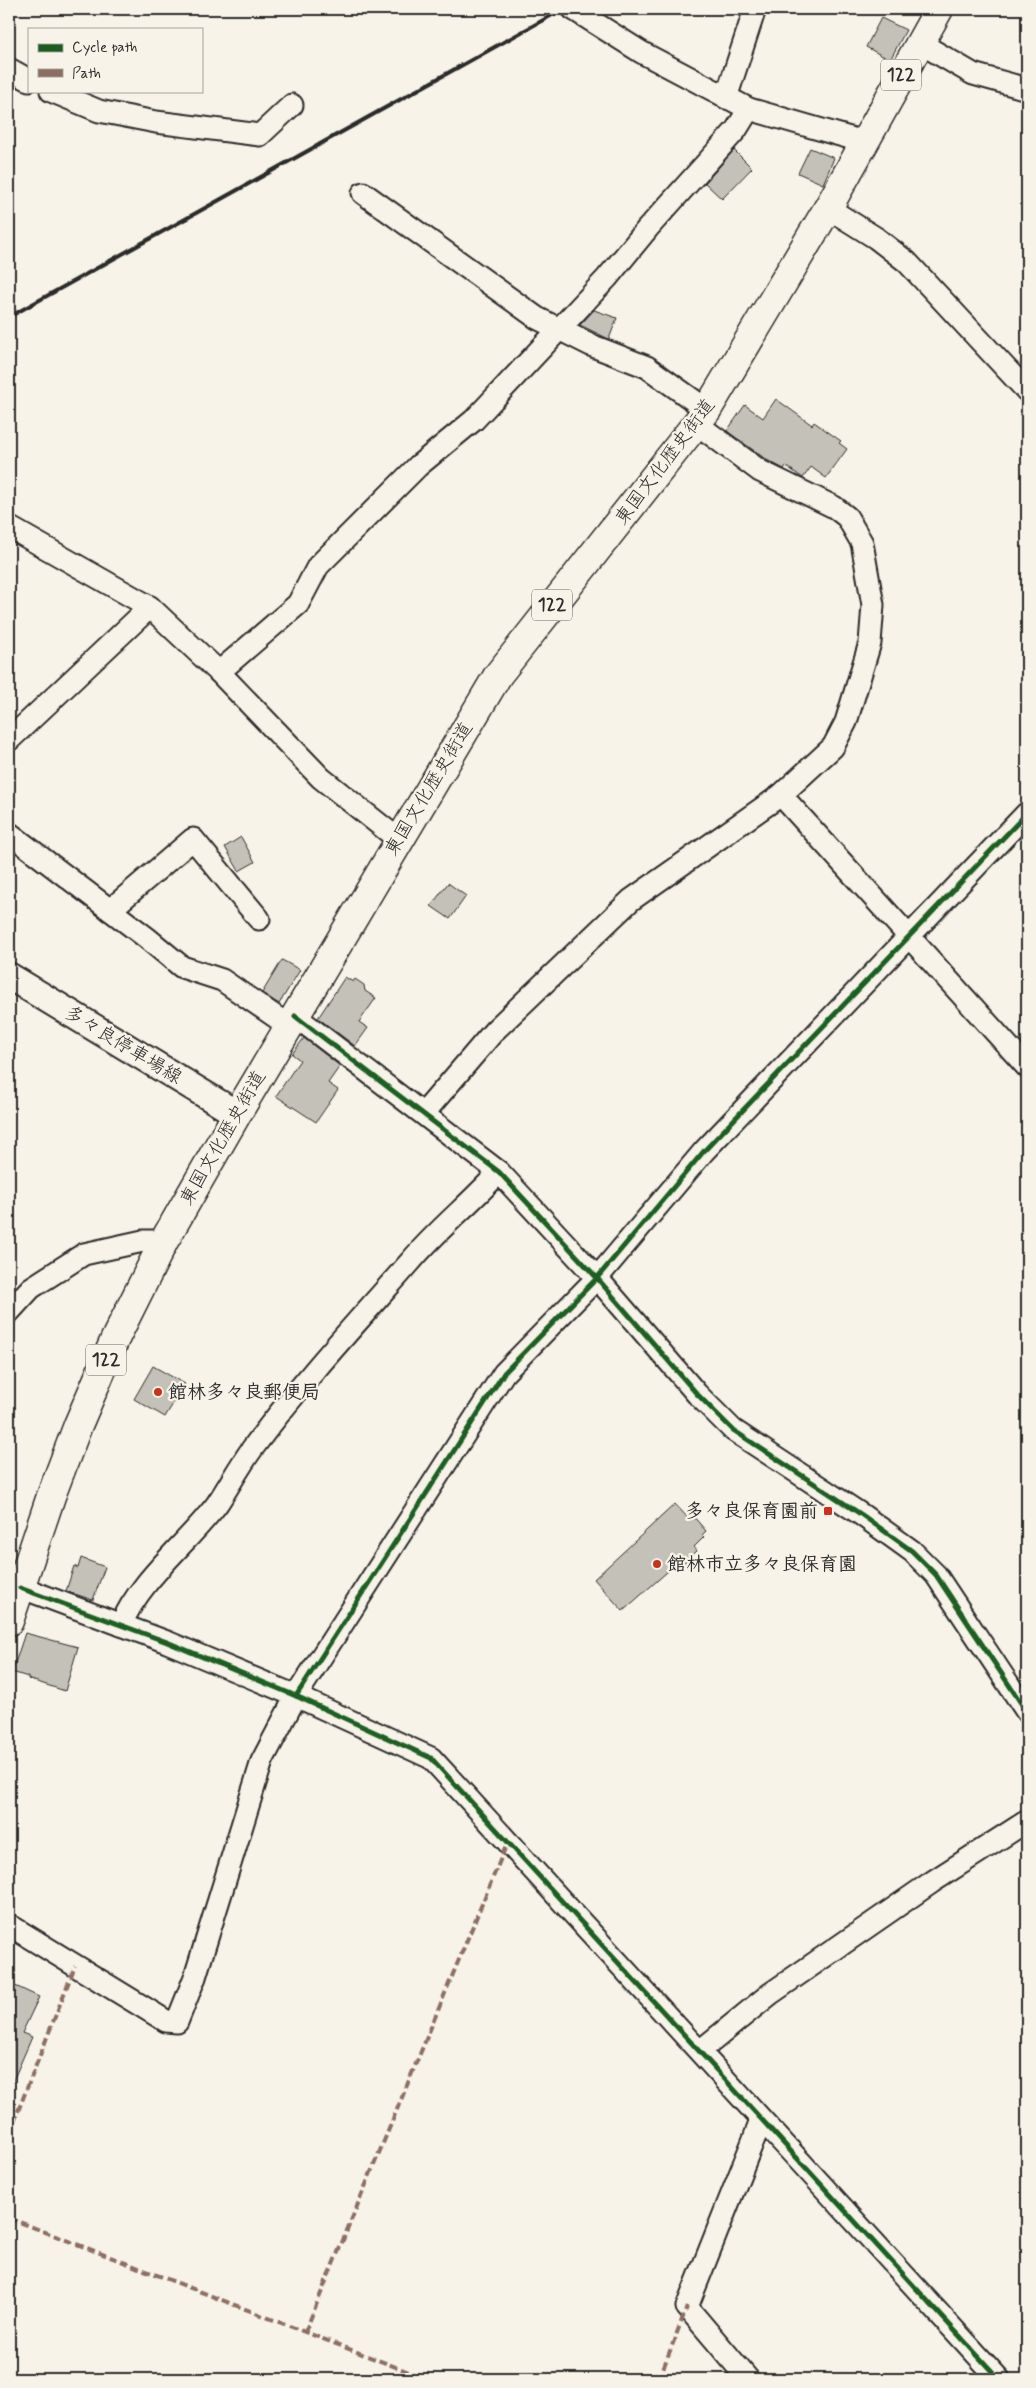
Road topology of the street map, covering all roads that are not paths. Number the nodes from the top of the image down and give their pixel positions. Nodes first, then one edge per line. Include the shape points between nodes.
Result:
1 (573, 9) edge
2 (755, 9) edge
3 (939, 9) edge
4 (920, 42) junction
5 (9, 69) edge
6 (28, 79) edge
7 (1027, 89) edge
8 (54, 92) edge
9 (726, 98) junction
10 (292, 105) dead end
11 (749, 109) junction
12 (864, 142) junction
13 (363, 193) dead end
14 (828, 208) junction
15 (559, 330) junction
16 (1027, 391) edge
17 (702, 417) junction
18 (9, 527) edge
19 (150, 607) junction
20 (219, 672) junction
21 (9, 740) edge
22 (781, 795) junction
23 (1027, 813) edge
24 (9, 833) edge
25 (399, 840) junction
26 (110, 910) junction
27 (259, 919) dead end
28 (908, 935) junction
29 (9, 976) edge
30 (292, 1021) junction
31 (1027, 1067) edge
32 (424, 1113) junction
33 (237, 1114) junction
34 (499, 1172) junction
35 (164, 1241) junction
36 (597, 1278) junction
37 (9, 1312) edge
38 (14, 1586) edge
39 (9, 1621) edge
40 (121, 1625) junction
41 (296, 1696) junction
42 (1027, 1712) edge
43 (1027, 1821) edge
44 (9, 1925) edge
45 (700, 2051) junction
46 (761, 2121) junction
47 (748, 2379) edge
48 (998, 2379) edge

1 - 9 street via 641,52
2 - 9 street
3 - 4 highway, 東国文化歴史街道 / 122
4 - 7 street via 973,74
4 - 12 highway, 東国文化歴史街道 / 122
5 - 6 street
8 - 10 street via 109,113 260,135
9 - 11 street
11 - 12 street
11 - 15 street via 736,130
12 - 14 highway, 東国文化歴史街道 / 122
13 - 15 street via 537,318
14 - 16 street via 907,262
14 - 17 highway, 東国文化歴史街道 / 122
15 - 17 street via 647,367
15 - 20 street via 474,420 418,466 318,566 298,604
17 - 22 street via 760,471 834,506 847,517 862,543 873,605 870,643 846,722 833,747
17 - 25 highway, 東国文化歴史街道 / 122 via 498,675
18 - 19 street
19 - 20 street
19 - 21 street
20 - 25 street via 320,778
22 - 28 street
22 - 32 street via 631,900 495,1030
23 - 28 street
24 - 26 street
25 - 30 highway, 東国文化歴史街道 / 122
26 - 27 street via 193,839
26 - 30 street via 182,967 222,980
28 - 31 street
28 - 36 street via 704,1151
29 - 33 main road, 多々良停車場線
30 - 32 street
30 - 33 highway, 東国文化歴史街道 / 122
32 - 34 street
33 - 35 highway, 東国文化歴史街道 / 122
34 - 36 street
34 - 40 street via 412,1258 290,1402 252,1450 216,1505 127,1610
35 - 37 street via 143,1241 84,1254 31,1288
35 - 38 highway, 東国文化歴史街道 / 122 via 78,1425
36 - 41 street via 504,1373
36 - 42 street via 696,1394 733,1430 862,1515 912,1551 936,1575
38 - 39 highway, 東国文化歴史街道 / 122
38 - 40 street
40 - 41 street
41 - 44 street via 262,1761 195,1977 177,2022 166,2021
41 - 45 street via 431,1758
43 - 45 street via 770,1994
45 - 46 street
46 - 47 street via 686,2307
46 - 48 street

